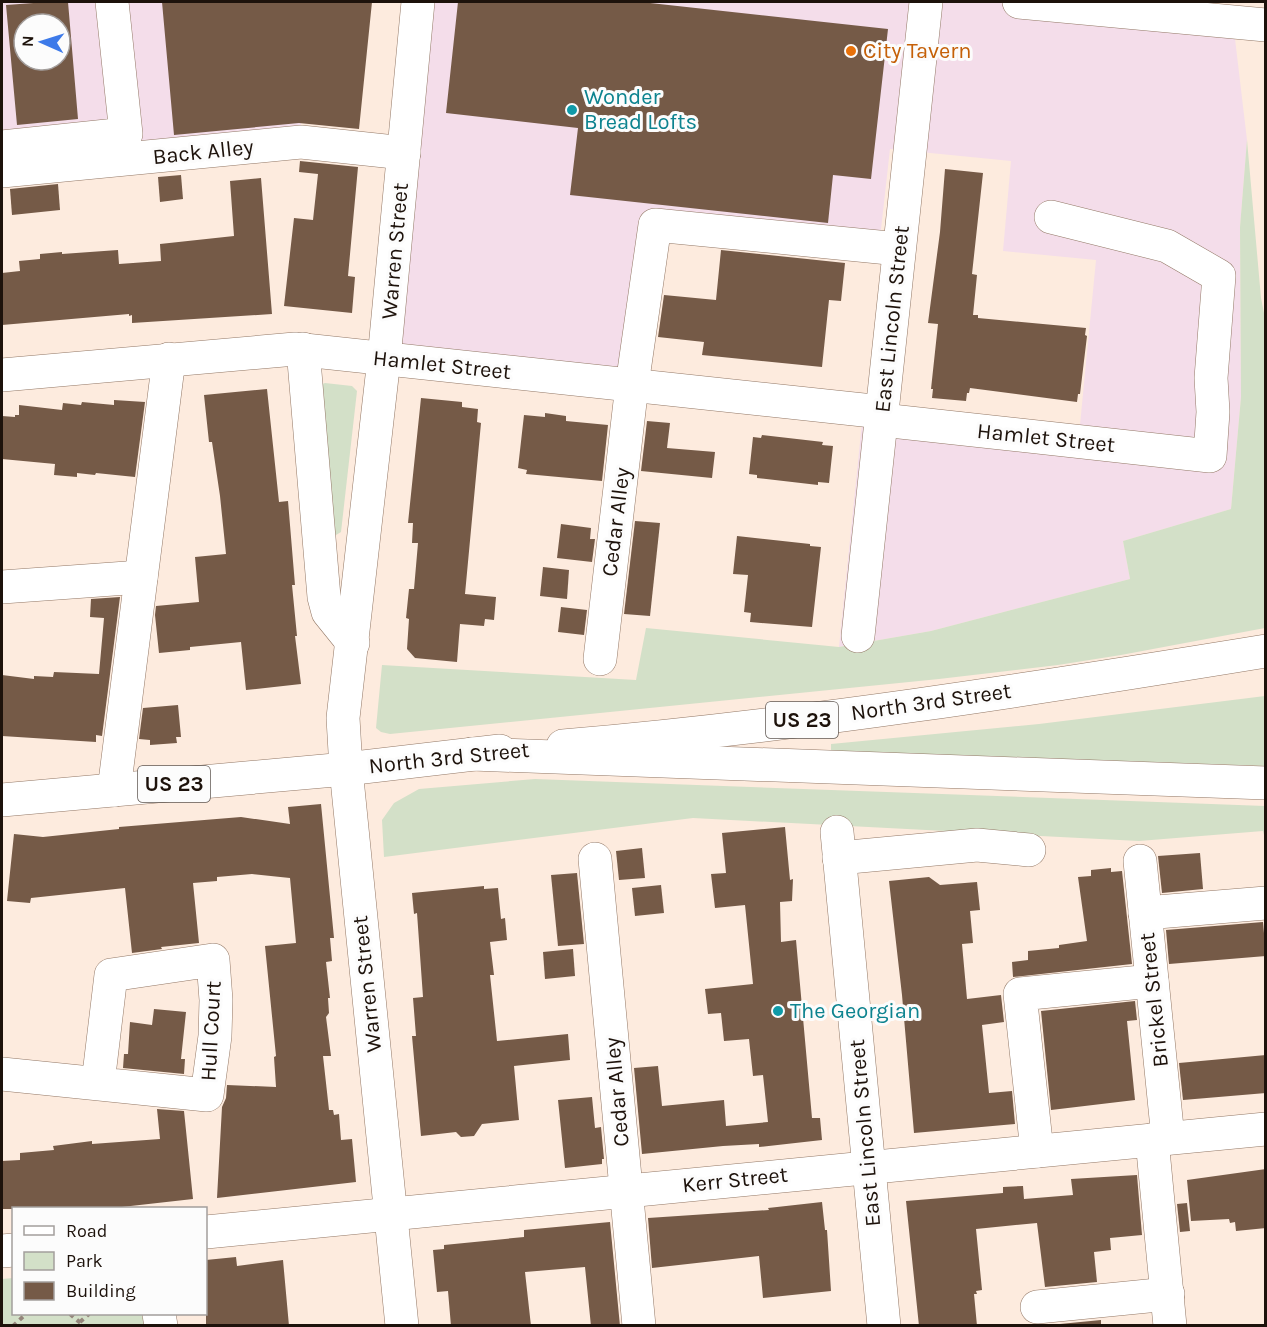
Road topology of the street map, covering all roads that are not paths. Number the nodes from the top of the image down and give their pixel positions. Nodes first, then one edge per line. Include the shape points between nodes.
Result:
1 (112, 2) edge
2 (418, 2) edge
3 (926, 2) edge
4 (1019, 2) edge
5 (1266, 25) edge
6 (2, 147) edge
7 (404, 153) junction
8 (2, 171) edge
9 (1050, 217) dead end
10 (899, 249) junction
11 (303, 349) junction
12 (169, 359) junction
13 (384, 359) junction
14 (2, 375) edge
15 (632, 385) junction
16 (882, 416) junction
17 (141, 577) junction
18 (2, 587) edge
19 (858, 636) dead end
20 (353, 643) junction
21 (1261, 651) edge
22 (600, 658) dead end
23 (472, 754) junction
24 (346, 769) junction
25 (1266, 783) edge
26 (114, 790) junction
27 (2, 800) edge
28 (1029, 850) dead end
29 (595, 859) dead end
30 (1140, 861) dead end
31 (1266, 903) edge
32 (1145, 913) junction
33 (1152, 981) junction
34 (2, 1074) edge
35 (98, 1083) junction
36 (1266, 1129) edge
37 (1160, 1139) junction
38 (1037, 1151) junction
39 (869, 1167) junction
40 (626, 1191) junction
41 (391, 1214) junction
42 (207, 1232) edge
43 (1168, 1294) junction
44 (1036, 1307) dead end
45 (402, 1326) edge
46 (639, 1326) edge
47 (884, 1326) edge
48 (1170, 1326) edge

1 - 6 main road via 126,134
2 - 7 main road, Warren Street
3 - 10 main road, East Lincoln Street
4 - 5 main road
7 - 8 main road, Back Alley via 301,142
7 - 13 main road, Warren Street
9 - 16 main road, Hamlet Street via 1167,246 1219,276 1210,456
10 - 15 main road, Cedar Alley via 655,225
10 - 16 main road, East Lincoln Street
11 - 12 main road, Hamlet Street
11 - 13 main road, Hamlet Street
11 - 20 main road via 324,597 328,612
12 - 14 main road, Hamlet Street
12 - 17 main road
13 - 15 main road, Hamlet Street
13 - 20 main road, Warren Street
15 - 16 main road, Hamlet Street
15 - 22 main road, Cedar Alley
16 - 19 main road, East Lincoln Street
17 - 18 main road
17 - 26 main road
20 - 24 main road, Warren Street via 343,718
21 - 23 main road, North 3rd Street / US 23 via 684,736
23 - 24 main road, North 3rd Street / US 23
23 - 25 main road
24 - 26 main road, US 23
24 - 41 main road, Warren Street
26 - 27 main road, US 23
28 - 39 main road, East Lincoln Street via 977,845 838,845
29 - 40 main road, Cedar Alley
30 - 32 main road, Brickel Street
31 - 32 main road
32 - 33 main road, Brickel Street
33 - 37 main road, Brickel Street
33 - 38 main road via 1020,994
34 - 35 main road, Hull Court
35 - 35 main road, Hull Court via 207,1095 215,1027 213,960 111,975
36 - 37 main road, Kerr Street
37 - 38 main road, Kerr Street
37 - 43 main road, Brickel Street
38 - 39 main road, Kerr Street
39 - 40 main road, Kerr Street
39 - 47 main road, East Lincoln Street
40 - 41 main road, Kerr Street
40 - 46 main road, Cedar Alley
41 - 42 main road, Kerr Street
41 - 45 main road, Warren Street
43 - 44 main road
43 - 48 main road, Brickel Street

